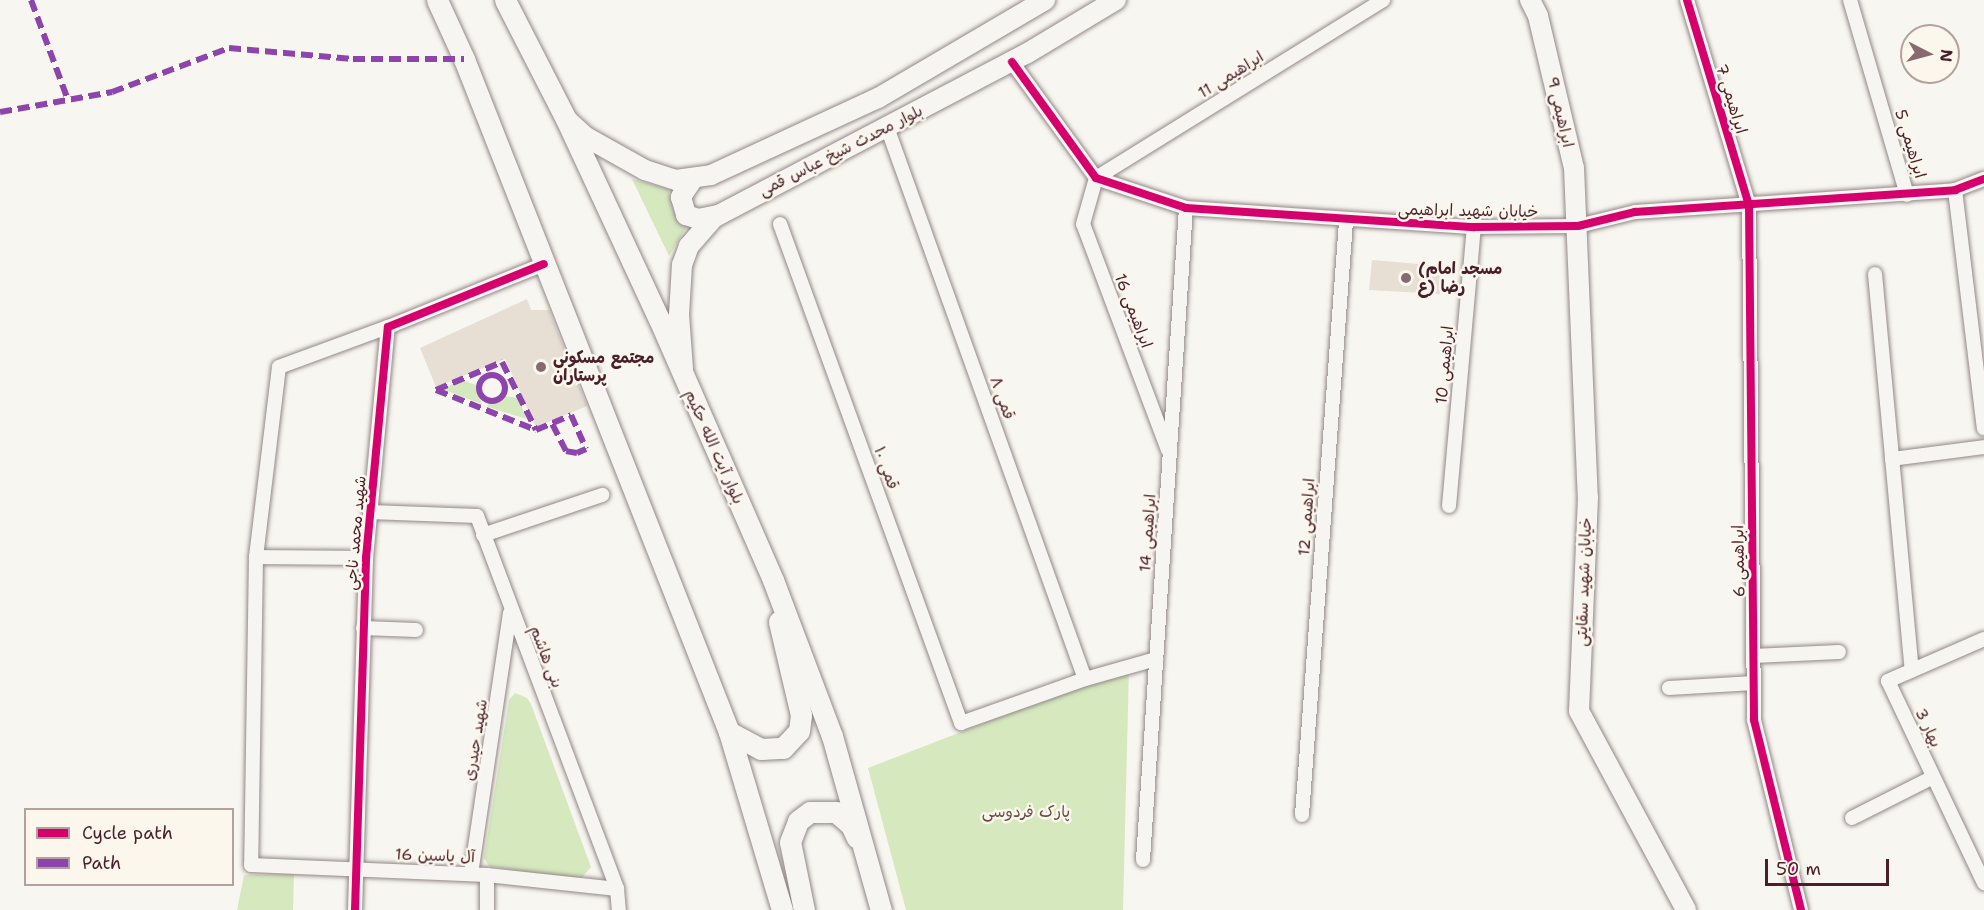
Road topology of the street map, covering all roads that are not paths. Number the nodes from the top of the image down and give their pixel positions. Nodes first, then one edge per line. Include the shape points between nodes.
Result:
1 (437, 0) edge
2 (505, 0) edge
3 (1045, 0) edge
4 (1116, 0) edge
5 (1383, 0) edge
6 (1530, 0) edge
7 (1687, 0) edge
8 (1850, 0) edge
9 (1011, 62) junction
10 (566, 119) junction
11 (887, 127) junction
12 (1096, 178) junction
13 (693, 179) junction
14 (1984, 179) edge
15 (1955, 190) junction
16 (1907, 195) junction
17 (1749, 206) junction
18 (1186, 208) junction
19 (718, 215) junction
20 (1346, 221) junction
21 (780, 224) dead end
22 (1474, 226) junction
23 (1578, 226) junction
24 (544, 264) junction
25 (1875, 274) dead end
26 (388, 327) junction
27 (684, 377) junction
28 (1984, 428) edge
29 (1984, 447) edge
30 (1170, 454) junction
31 (1892, 459) junction
32 (603, 495) dead end
33 (1449, 506) dead end
34 (370, 512) junction
35 (483, 535) junction
36 (256, 557) junction
37 (366, 558) junction
38 (773, 580) junction
39 (510, 611) junction
40 (363, 628) junction
41 (416, 630) dead end
42 (1984, 639) edge
43 (1839, 652) dead end
44 (1754, 656) junction
45 (1156, 659) junction
46 (1912, 670) junction
47 (1085, 679) junction
48 (1754, 683) junction
49 (1669, 688) dead end
50 (729, 732) junction
51 (1934, 777) junction
52 (1302, 815) dead end
53 (1852, 818) dead end
54 (1143, 860) dead end
55 (871, 869) junction
56 (356, 870) junction
57 (471, 874) junction
58 (488, 875) junction
59 (1984, 883) edge
60 (618, 889) junction
61 (355, 910) edge
62 (487, 910) edge
63 (619, 910) edge
64 (782, 910) edge
65 (804, 910) edge
66 (881, 910) edge
67 (1686, 910) edge
68 (1801, 910) edge

1 - 24 main road
2 - 10 main road, بلوار آیت الله حکیم
3 - 13 main road, بلوار محدث شیخ عباس قمی via 878,98 711,175
4 - 9 main road, بلوار محدث شیخ عباس قمی
5 - 12 street, ابراهیمی 11
6 - 23 main road, ابراهیمی 9 via 1538,16 1574,168
7 - 17 street, ابراهیمی 7
8 - 16 street, ابراهیمی 5
9 - 11 main road, بلوار محدث شیخ عباس قمی
9 - 12 street
10 - 13 main road, بلوار محدث شیخ عباس قمی via 627,162 676,180
10 - 27 main road, بلوار آیت الله حکیم
11 - 19 main road, بلوار محدث شیخ عباس قمی
11 - 47 street, قمی ۸
12 - 18 street, خیابان شهید ابراهیمی
12 - 30 street, ابراهیمی 16 via 1083,224
13 - 19 main road via 681,197 686,214 698,219
14 - 15 street, خیابان شهید ابراهیمی
15 - 16 street, خیابان شهید ابراهیمی
15 - 28 street
16 - 17 street, خیابان شهید ابراهیمی
17 - 23 street, خیابان شهید ابراهیمی via 1635,213
17 - 44 street, ابراهیمی 6
18 - 20 street, خیابان شهید ابراهیمی
18 - 30 street, ابراهیمی 14
19 - 27 main road, بلوار محدث شیخ عباس قمی via 689,246 682,266 679,315
20 - 22 street, خیابان شهید ابراهیمی
20 - 52 street, ابراهیمی 12
21 - 47 street, قمی ۱۰ via 961,723
22 - 23 street, خیابان شهید ابراهیمی
22 - 33 street, ابراهیمی 10
23 - 67 main road, خیابان شهید سقایتی via 1588,497 1579,711
24 - 26 street
24 - 50 main road
25 - 31 street
26 - 34 street, شهید محمد ناجی
26 - 36 street via 279,367
27 - 38 main road, بلوار آیت الله حکیم
29 - 31 street
30 - 45 street, ابراهیمی 14
31 - 46 street
32 - 35 street
34 - 35 street, بنی هاشم via 477,516
34 - 37 street, شهید محمد ناجی
35 - 39 street, بنی هاشم
36 - 37 street
36 - 56 street, آل یاسین 16 via 251,865
37 - 40 street, شهید محمد ناجی
38 - 50 main road via 784,650 801,716 799,731 783,748 761,749
38 - 55 main road, بلوار آیت الله حکیم via 832,736
39 - 57 street, شهید حیدری
39 - 60 street, بنی هاشم
40 - 41 street
40 - 56 street, شهید محمد ناجی
42 - 46 street, بهار 3
43 - 44 street
44 - 48 street, ابراهیمی 6
45 - 47 street
45 - 54 street, ابراهیمی 14
46 - 51 street, بهار 3 via 1888,681
48 - 49 street
48 - 68 street, ابراهیمی 6 via 1754,720
50 - 64 main road
51 - 53 street
51 - 59 street, بهار 3
55 - 65 main road via 851,825 836,812 810,812 798,821 790,842
55 - 66 main road, بلوار آیت الله حکیم
56 - 57 street, آل یاسین 16
56 - 61 street, شهید محمد ناجی
57 - 58 street, آل یاسین 16
58 - 60 street, آل یاسین 16
58 - 62 street
60 - 63 street, بنی هاشم

